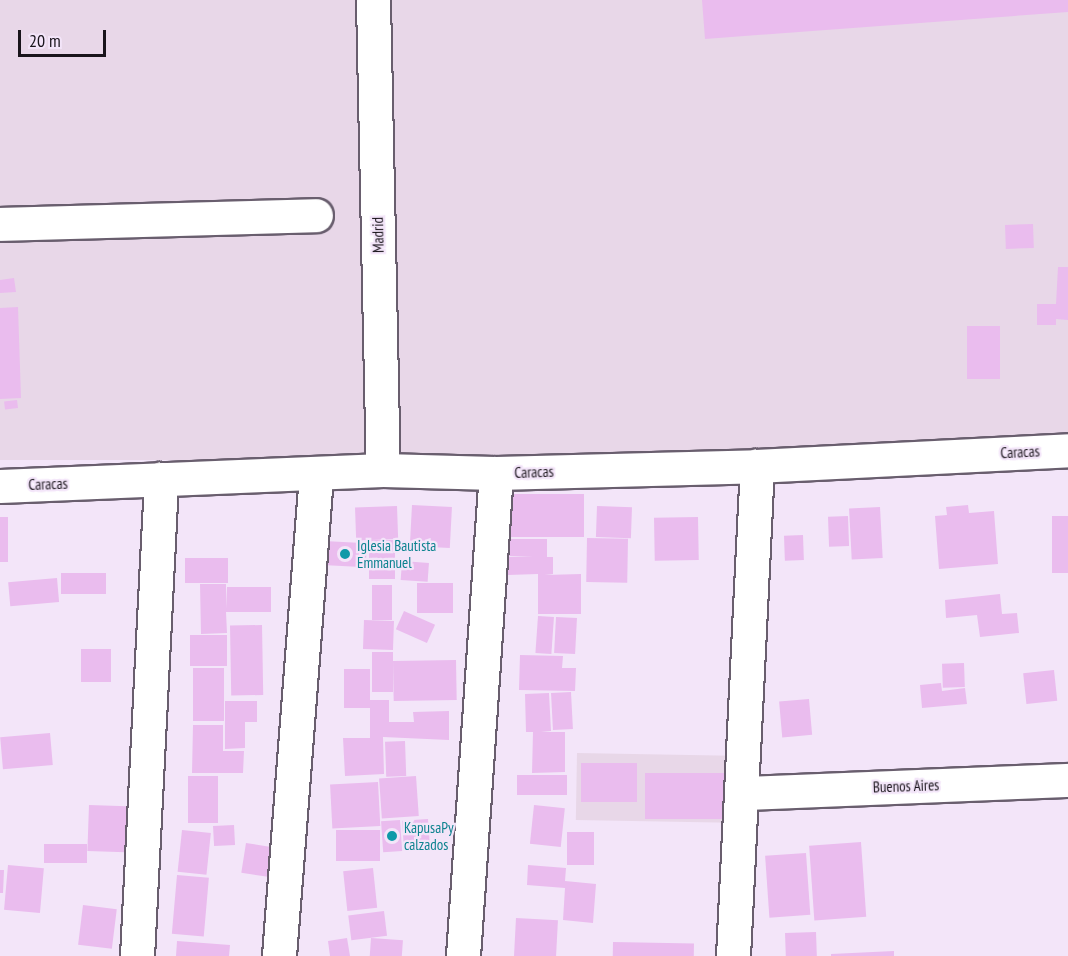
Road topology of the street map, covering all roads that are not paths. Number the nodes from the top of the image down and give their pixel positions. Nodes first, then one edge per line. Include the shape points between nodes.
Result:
1 (373, 0) edge
2 (316, 215) dead end
3 (0, 224) edge
4 (1068, 450) edge
5 (757, 466) junction
6 (383, 470) junction
7 (496, 473) junction
8 (316, 474) junction
9 (161, 479) junction
10 (0, 486) edge
11 (1068, 780) edge
12 (744, 792) junction
13 (137, 956) edge
14 (279, 956) edge
15 (464, 956) edge
16 (734, 956) edge

1 - 6 street, Madrid
2 - 3 street
4 - 5 street, Caracas
5 - 7 street, Caracas
5 - 12 street
6 - 7 street, Caracas
6 - 8 street, Caracas
7 - 15 street
8 - 9 street, Caracas
8 - 14 street
9 - 10 street, Caracas
9 - 13 street
11 - 12 street, Buenos Aires
12 - 16 street

